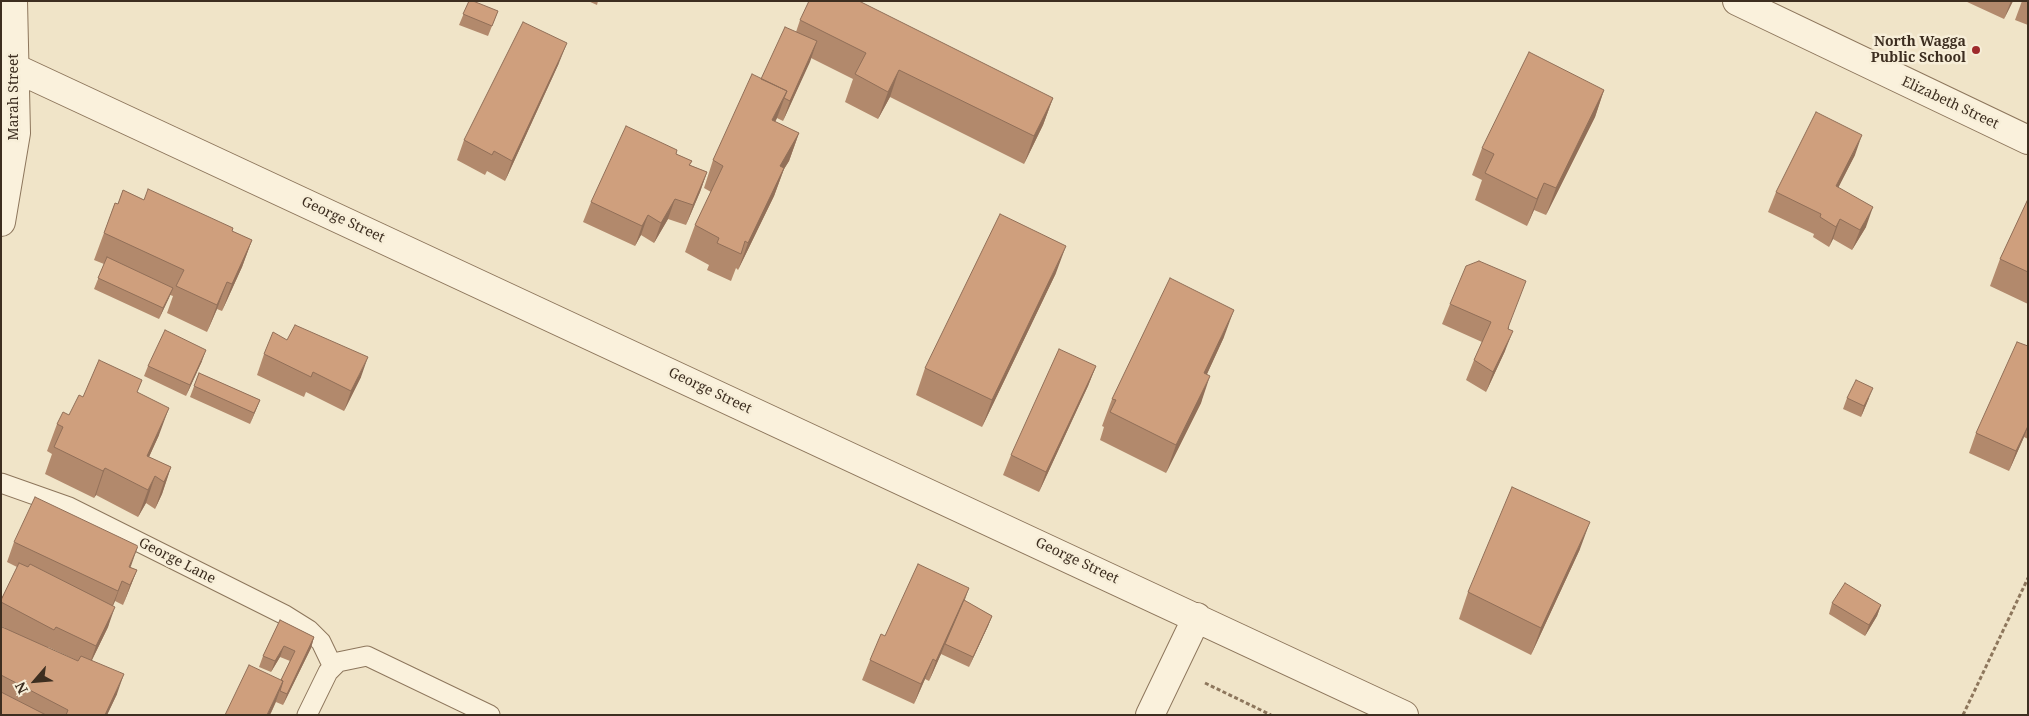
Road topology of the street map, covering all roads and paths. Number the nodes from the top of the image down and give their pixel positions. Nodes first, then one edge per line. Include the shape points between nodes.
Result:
1 (13, 1) edge
2 (1737, 1) edge
3 (15, 68) junction
4 (2028, 140) edge
5 (1, 222) edge
6 (1, 483) edge
7 (2028, 578) edge
8 (1197, 617) junction
9 (1174, 666) junction
10 (333, 667) junction
11 (307, 715) edge
12 (490, 715) edge
13 (1150, 715) edge
14 (1271, 715) edge
15 (1404, 715) edge
16 (1963, 715) edge

1 - 3 street, Marah Street
2 - 4 street, Elizabeth Street
3 - 5 street, Marah Street via 16,133
3 - 8 street, George Street
6 - 10 lane, George Lane via 69,507 285,616 310,630 321,642
7 - 16 path
8 - 9 street
8 - 15 street, George Street
9 - 13 street
9 - 14 path
10 - 11 lane
10 - 12 lane via 350,658 367,656

